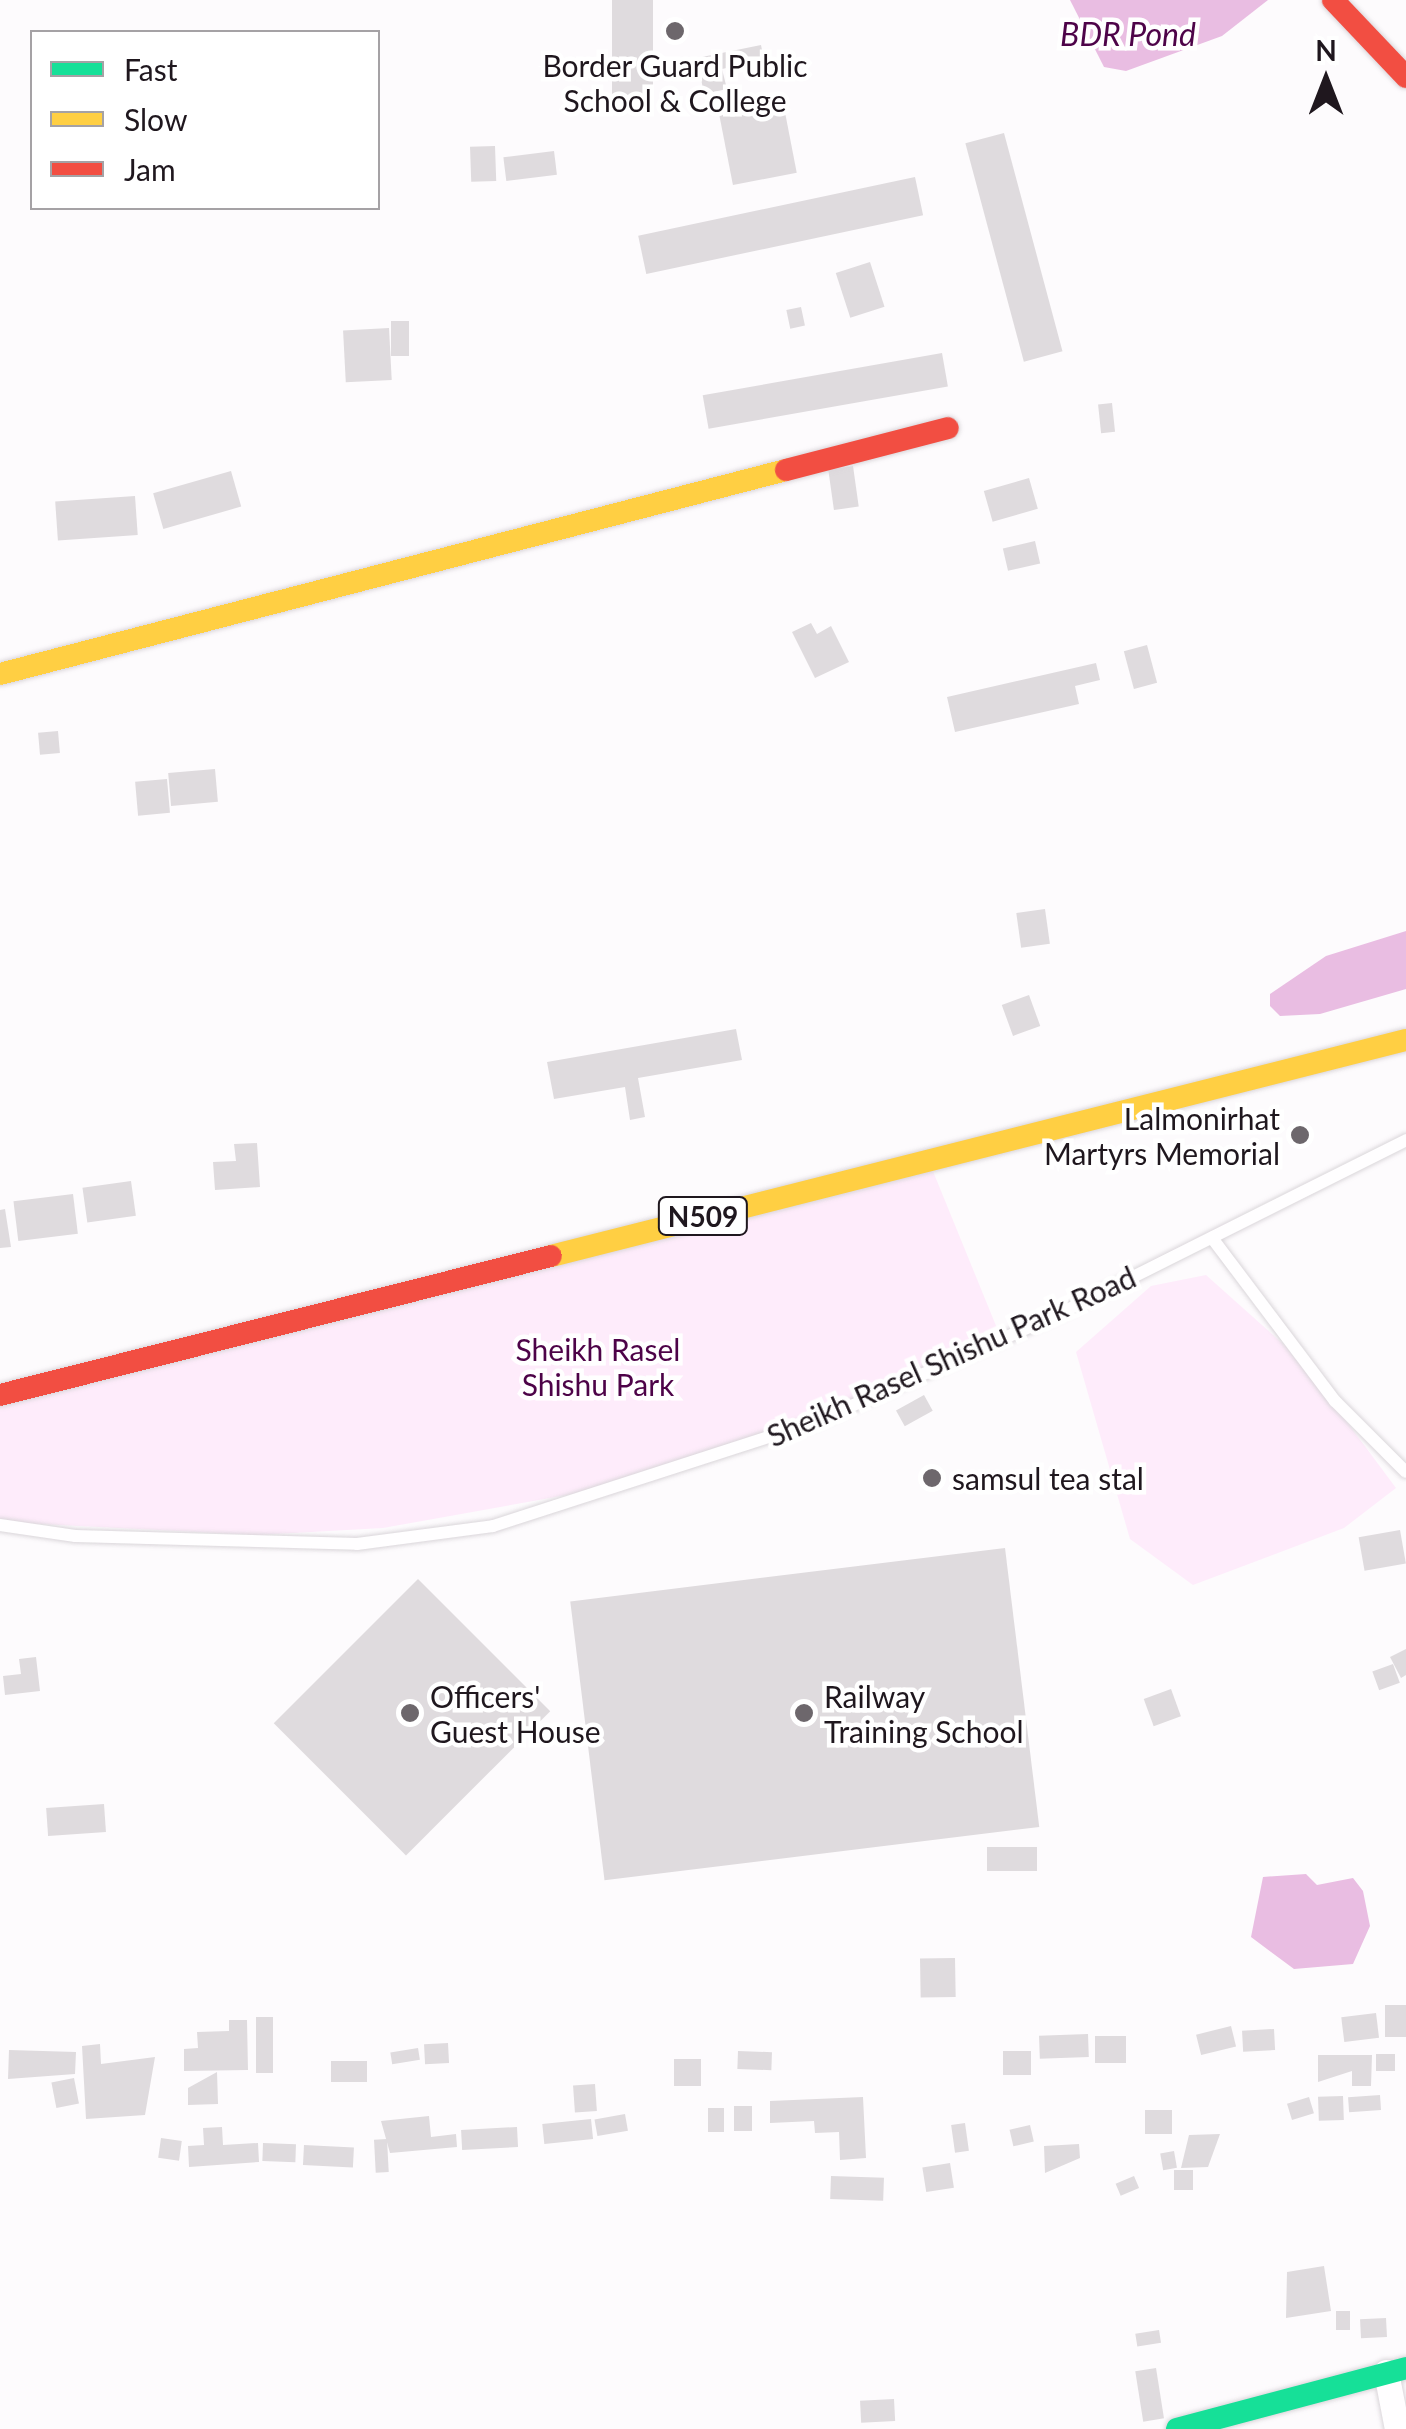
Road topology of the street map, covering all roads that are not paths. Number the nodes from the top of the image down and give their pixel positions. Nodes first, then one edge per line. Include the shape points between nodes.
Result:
1 (1333, 0) edge
2 (1406, 77) edge
3 (948, 428) dead end
4 (0, 674) edge
5 (1406, 1040) edge
6 (1406, 1140) edge
7 (1212, 1238) junction
8 (0, 1394) edge
9 (1406, 1472) edge
10 (0, 1525) edge
11 (1396, 2370) edge
12 (1177, 2429) edge
13 (1397, 2429) edge

1 - 2 main road
3 - 4 main road
5 - 8 main road, N509
6 - 7 lane, Sheikh Rasel Shishu Park Road
7 - 9 lane via 1335,1401
7 - 10 lane, Sheikh Rasel Shishu Park Road via 816,1422 493,1526 339,1544 75,1536
11 - 12 main road
11 - 13 street

